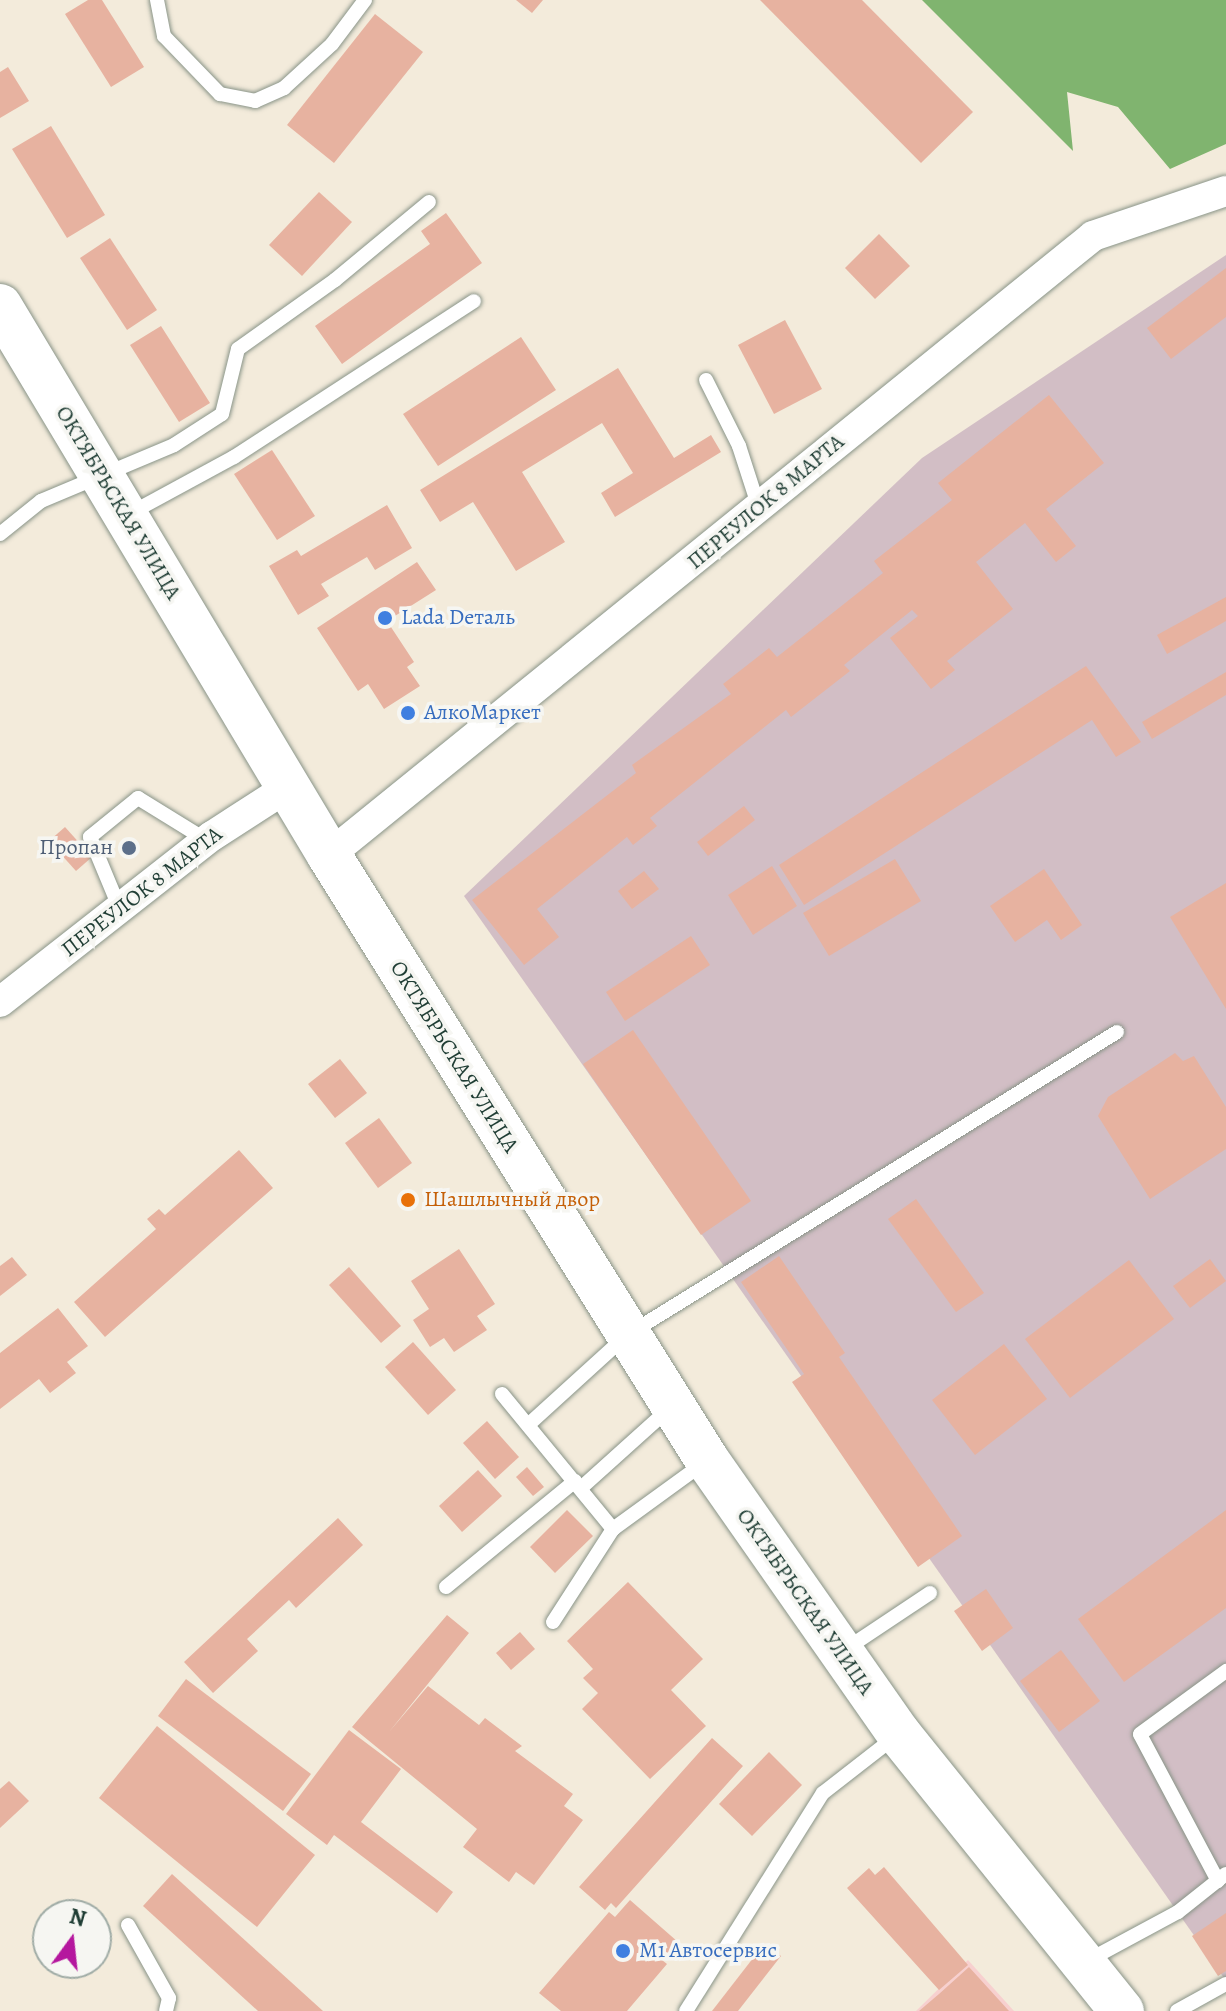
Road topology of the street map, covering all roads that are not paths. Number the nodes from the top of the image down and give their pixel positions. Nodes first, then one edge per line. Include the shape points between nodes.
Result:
1 (157, 0) edge
2 (365, 0) edge
3 (1226, 191) edge
4 (429, 202) dead end
5 (474, 301) dead end
6 (0, 306) edge
7 (706, 380) dead end
8 (101, 475) junction
9 (759, 509) junction
10 (126, 516) junction
11 (0, 534) edge
12 (288, 787) junction
13 (207, 840) junction
14 (329, 855) junction
15 (120, 909) junction
16 (0, 1002) edge
17 (1117, 1032) dead end
18 (627, 1335) junction
19 (502, 1394) dead end
20 (673, 1405) junction
21 (528, 1425) junction
22 (707, 1460) junction
23 (578, 1484) junction
24 (613, 1529) junction
25 (446, 1587) dead end
26 (930, 1593) dead end
27 (553, 1622) dead end
28 (839, 1653) junction
29 (1226, 1671) edge
30 (899, 1734) junction
31 (1222, 1878) edge
32 (128, 1925) dead end
33 (1083, 1963) junction
34 (1226, 1984) edge
35 (166, 2011) edge
36 (686, 2011) edge
37 (1122, 2011) edge
38 (1177, 2011) edge

1 - 2 lane via 164,36 183,56 220,94 255,101 284,88
3 - 9 street, ПЕРЕУЛОК 8 МАРТА via 1093,236
4 - 8 lane via 335,280 238,349 222,414 174,445
5 - 10 lane via 234,457
6 - 8 main road, ОКТЯБРЬСКАЯ УЛИЦА
7 - 9 lane via 739,446
8 - 10 main road, ОКТЯБРЬСКАЯ УЛИЦА
8 - 11 lane via 41,501
9 - 14 street, ПЕРЕУЛОК 8 МАРТА
10 - 12 main road, ОКТЯБРЬСКАЯ УЛИЦА
12 - 13 street, ПЕРЕУЛОК 8 МАРТА
12 - 14 main road, ОКТЯБРЬСКАЯ УЛИЦА
13 - 15 street, ПЕРЕУЛОК 8 МАРТА
13 - 15 lane via 138,798 90,837
14 - 18 main road, ОКТЯБРЬСКАЯ УЛИЦА
15 - 16 street, ПЕРЕУЛОК 8 МАРТА
17 - 18 lane
18 - 20 main road, ОКТЯБРЬСКАЯ УЛИЦА
18 - 21 lane
19 - 21 lane
20 - 22 main road, ОКТЯБРЬСКАЯ УЛИЦА
20 - 23 lane
21 - 23 lane
22 - 24 lane
22 - 28 main road, ОКТЯБРЬСКАЯ УЛИЦА
23 - 24 lane
23 - 25 lane
24 - 27 lane
26 - 28 lane
28 - 30 main road, ОКТЯБРЬСКАЯ УЛИЦА
29 - 31 lane via 1140,1734
30 - 33 main road, ОКТЯБРЬСКАЯ УЛИЦА
30 - 36 lane via 823,1793
31 - 33 lane via 1178,1912
32 - 35 lane via 169,1998
33 - 37 main road, ОКТЯБРЬСКАЯ УЛИЦА
34 - 38 lane

